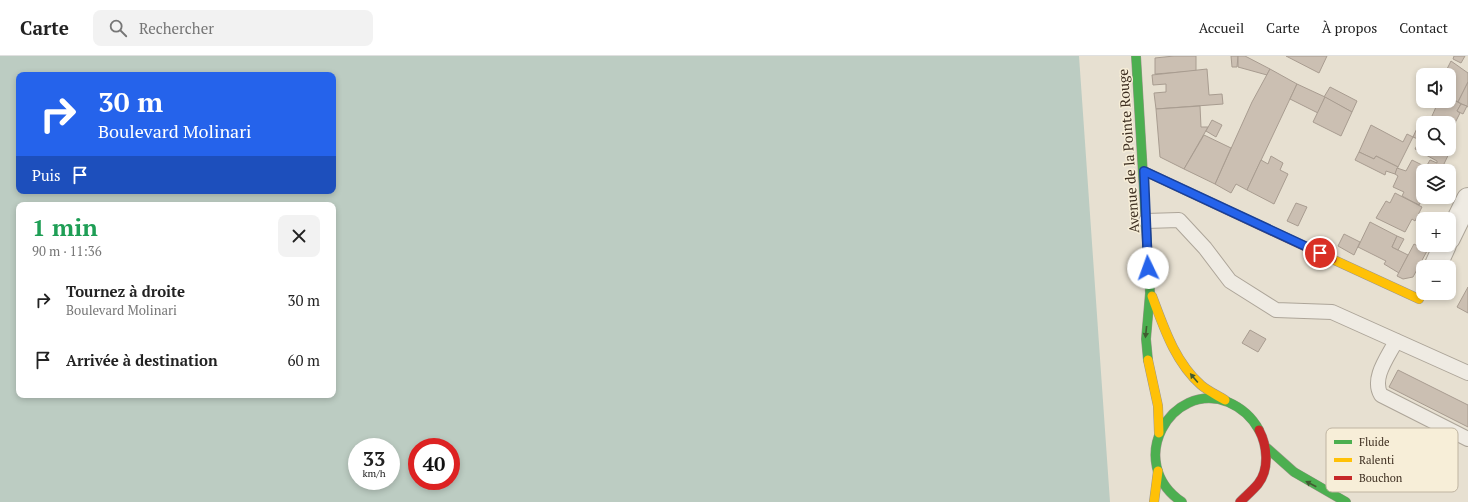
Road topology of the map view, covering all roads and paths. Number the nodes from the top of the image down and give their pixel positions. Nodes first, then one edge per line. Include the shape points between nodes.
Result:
1 (1136, 56) edge
2 (1144, 171) junction
3 (1468, 199) edge
4 (1146, 221) junction
5 (1456, 224) edge
6 (1150, 293) junction
7 (1416, 298) edge
8 (1396, 341) junction
9 (1468, 373) edge
10 (1226, 400) junction
11 (1446, 428) edge
12 (1159, 433) junction
13 (1458, 434) edge
14 (1468, 439) edge
15 (1267, 448) junction
16 (1158, 471) junction
17 (1326, 491) edge
18 (1328, 492) edge
19 (1154, 502) edge
20 (1182, 502) edge
21 (1240, 502) edge
22 (1346, 502) edge

1 - 2 street, Avenue de la Pointe Rouge
2 - 4 street, Avenue de la Pointe Rouge
2 - 7 street
3 - 5 street
4 - 6 street, Avenue de la Pointe Rouge
4 - 8 lane via 1179,220 1230,281 1276,310 1332,312
10 -> 6 street, Avenue de la Pointe Rouge via 1199,384 1180,361
6 -> 12 street, Avenue de la Pointe Rouge via 1146,338 1149,370 1158,406
8 - 9 lane
8 - 11 lane via 1377,379 1377,388 1381,395
10 - 12 street via 1209,398 1179,408 1167,419
10 - 15 street, Avenue de la Pointe Rouge via 1241,407 1254,418
12 - 16 street, Avenue de la Pointe Rouge via 1156,446
13 - 14 lane
17 -> 15 street via 1281,464
15 - 21 street via 1266,465 1260,482 1250,495
16 - 19 street
16 - 20 street via 1165,487
22 -> 18 street

